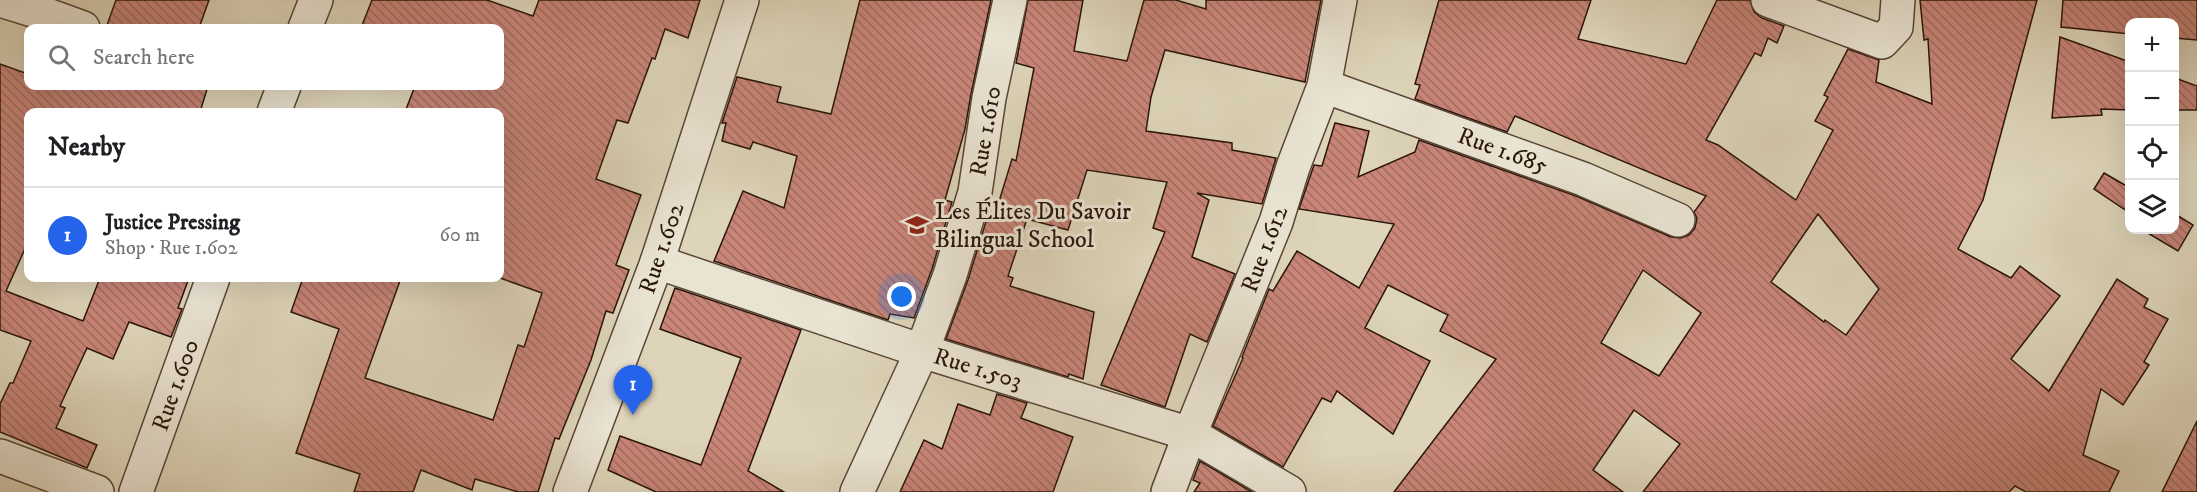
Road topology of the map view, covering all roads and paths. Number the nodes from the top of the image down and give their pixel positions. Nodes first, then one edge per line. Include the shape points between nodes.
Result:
1 (0, 0) edge
2 (316, 0) edge
3 (742, 0) edge
4 (1010, 0) edge
5 (1340, 0) edge
6 (1768, 0) edge
7 (1898, 0) edge
8 (71, 24) edge
9 (307, 24) edge
10 (1324, 86) junction
11 (282, 90) edge
12 (276, 108) edge
13 (1678, 220) dead end
14 (657, 262) junction
15 (212, 282) edge
16 (922, 351) junction
17 (1190, 434) junction
18 (0, 456) edge
19 (98, 492) edge
20 (136, 492) edge
21 (570, 492) edge
22 (857, 492) edge
23 (1168, 492) edge
24 (1289, 492) edge

1 - 8 street
2 - 9 street
3 - 14 street, Rue 1.602
4 - 16 street, Rue 1.610 via 975,192
5 - 10 street, Rue 1.612
6 - 7 street via 1882,42 1896,27
10 - 13 street, Rue 1.685 via 1583,179
10 - 17 street, Rue 1.612 via 1276,222
11 - 12 street
14 - 16 street, Rue 1.503
14 - 21 street, Rue 1.602
15 - 20 street, Rue 1.600
16 - 17 street, Rue 1.503
16 - 22 street, Rue 1.610
17 - 23 street, Rue 1.612
17 - 24 street, Rue 1.503
18 - 19 street

